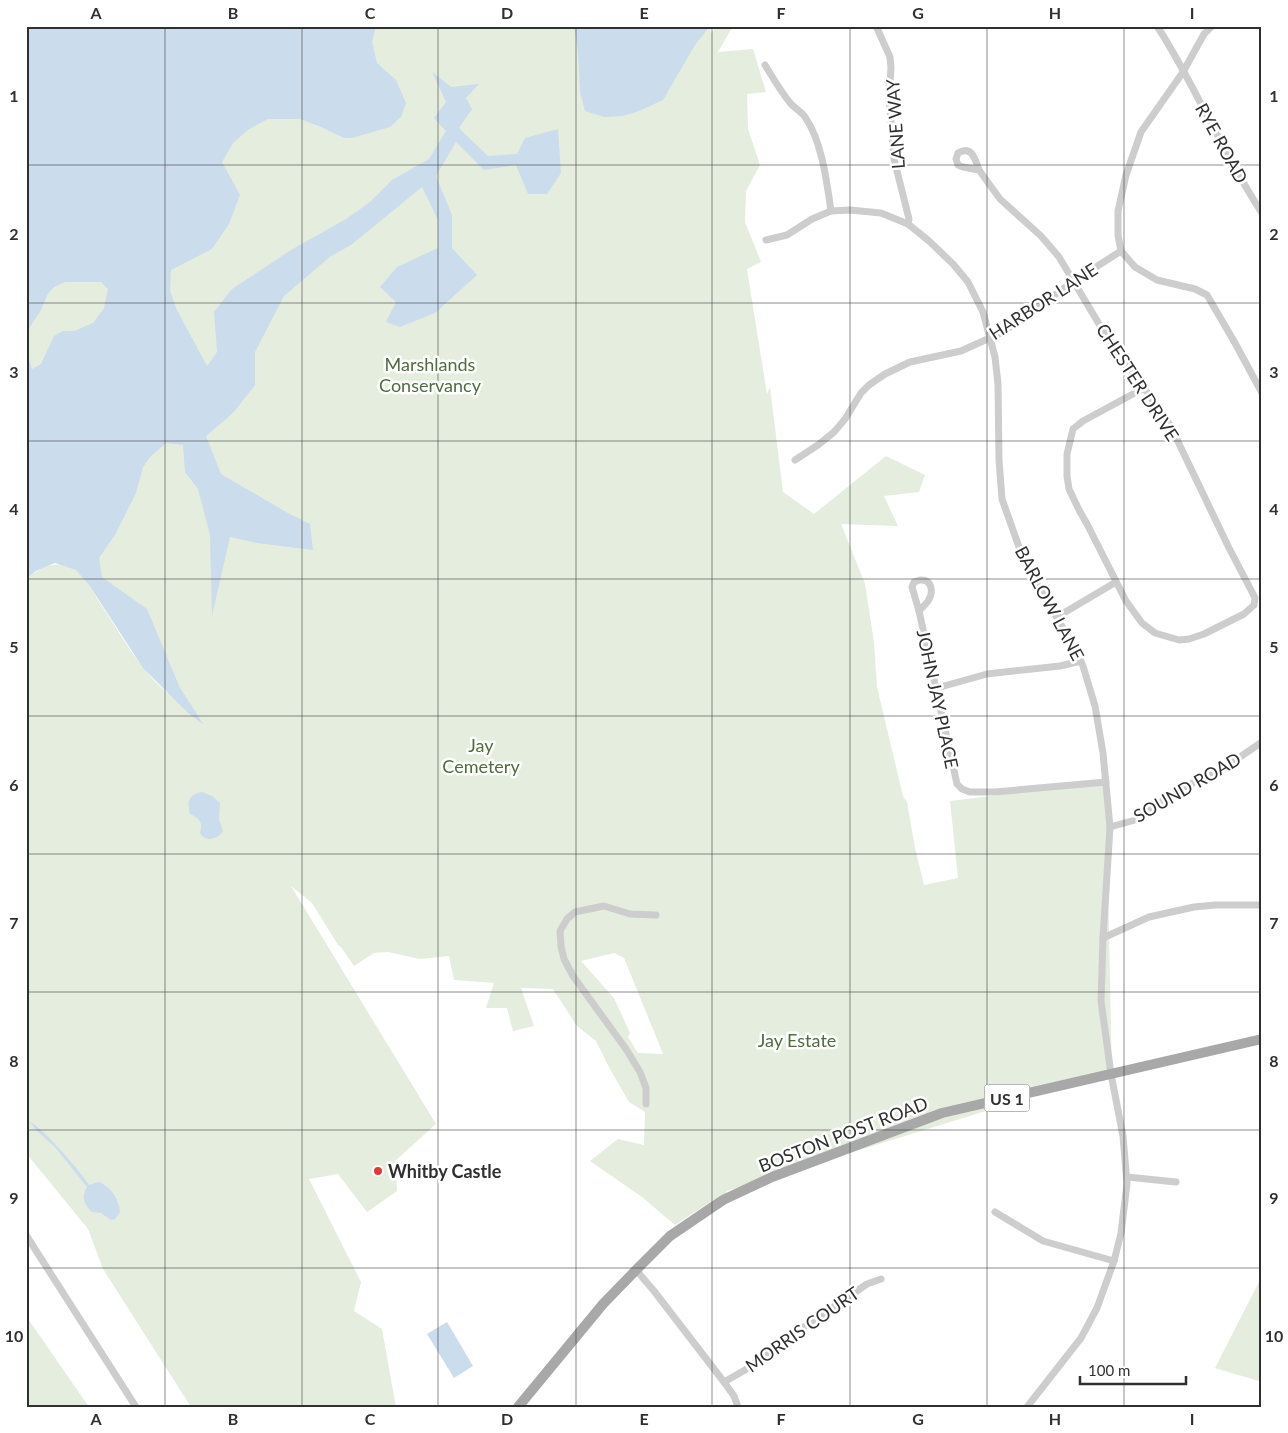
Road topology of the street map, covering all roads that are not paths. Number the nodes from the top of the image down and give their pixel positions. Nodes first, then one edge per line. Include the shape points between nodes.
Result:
1 (876, 26) edge
2 (1157, 26) edge
3 (1212, 26) edge
4 (765, 65) dead end
5 (1183, 72) junction
6 (979, 170) dead end
7 (831, 211) junction
8 (1262, 213) edge
9 (908, 224) junction
10 (766, 240) dead end
11 (1121, 251) junction
12 (1074, 281) junction
13 (990, 338) junction
14 (1144, 388) junction
15 (1261, 391) edge
16 (795, 460) dead end
17 (1116, 582) junction
18 (919, 611) dead end
19 (1057, 617) junction
20 (1081, 661) junction
21 (937, 688) junction
22 (1262, 742) edge
23 (1106, 782) junction
24 (1110, 827) junction
25 (1262, 905) edge
26 (656, 915) dead end
27 (1103, 938) junction
28 (1261, 1042) edge
29 (1111, 1074) junction
30 (646, 1104) dead end
31 (1127, 1177) junction
32 (1176, 1182) dead end
33 (995, 1212) dead end
34 (26, 1235) edge
35 (1114, 1261) junction
36 (636, 1270) junction
37 (880, 1279) dead end
38 (724, 1382) junction
39 (136, 1407) edge
40 (518, 1407) edge
41 (738, 1407) edge
42 (1027, 1407) edge

1 - 9 street, LANE WAY via 890,58 889,97 894,159
2 - 5 street, RYE ROAD
3 - 5 street via 1204,34
4 - 7 street via 792,105 805,116 814,133
5 - 8 street, RYE ROAD
5 - 11 street via 1138,140 1118,211
6 - 12 street, CHESTER DRIVE via 1000,199 1059,257
7 - 9 street, BARLOW LANE via 873,212
7 - 10 street, BARLOW LANE via 787,235
9 - 13 street, BARLOW LANE via 930,241 968,282 983,312
11 - 12 street, HARBOR LANE
11 - 15 street via 1135,266 1157,280 1196,289 1207,295
12 - 13 street, HARBOR LANE
12 - 14 street, CHESTER DRIVE via 1102,329
13 - 16 street, HARBOR LANE via 961,351 910,362 882,376 863,391 834,432
13 - 19 street, BARLOW LANE via 998,384 1002,499 1031,574
14 - 17 street via 1073,429 1067,454 1070,489
14 - 17 street, CHESTER DRIVE via 1170,425 1251,590 1254,605 1244,614 1204,634 1178,640 1155,632 1142,623
17 - 19 street
18 - 21 street, JOHN JAY PLACE
19 - 20 street, BARLOW LANE
20 - 21 street via 986,674
20 - 23 street, BARLOW LANE via 1095,706
21 - 23 street, JOHN JAY PLACE via 957,784 962,789 995,792
22 - 24 street, SOUND ROAD via 1221,770 1182,788 1135,820
23 - 24 street, BARLOW LANE
24 - 27 street, BARLOW LANE
25 - 27 street via 1194,907 1149,917
26 - 30 street via 630,914 604,906 575,912 560,931 564,958 573,976 640,1072 646,1088
27 - 29 street, BARLOW LANE via 1101,1001
28 - 29 main road, BOSTON POST ROAD / US 1
29 - 31 street, BARLOW LANE
29 - 36 main road, BOSTON POST ROAD / US 1 via 942,1113 772,1178 723,1200 685,1225
31 - 32 street
31 - 35 street, BARLOW LANE via 1121,1233
33 - 35 street via 1043,1241
34 - 39 street
35 - 42 street, BARLOW LANE via 1097,1308 1081,1338
36 - 38 street
36 - 40 main road, BOSTON POST ROAD / US 1 via 603,1304
37 - 38 street, MORRIS COURT via 867,1284
38 - 41 street

